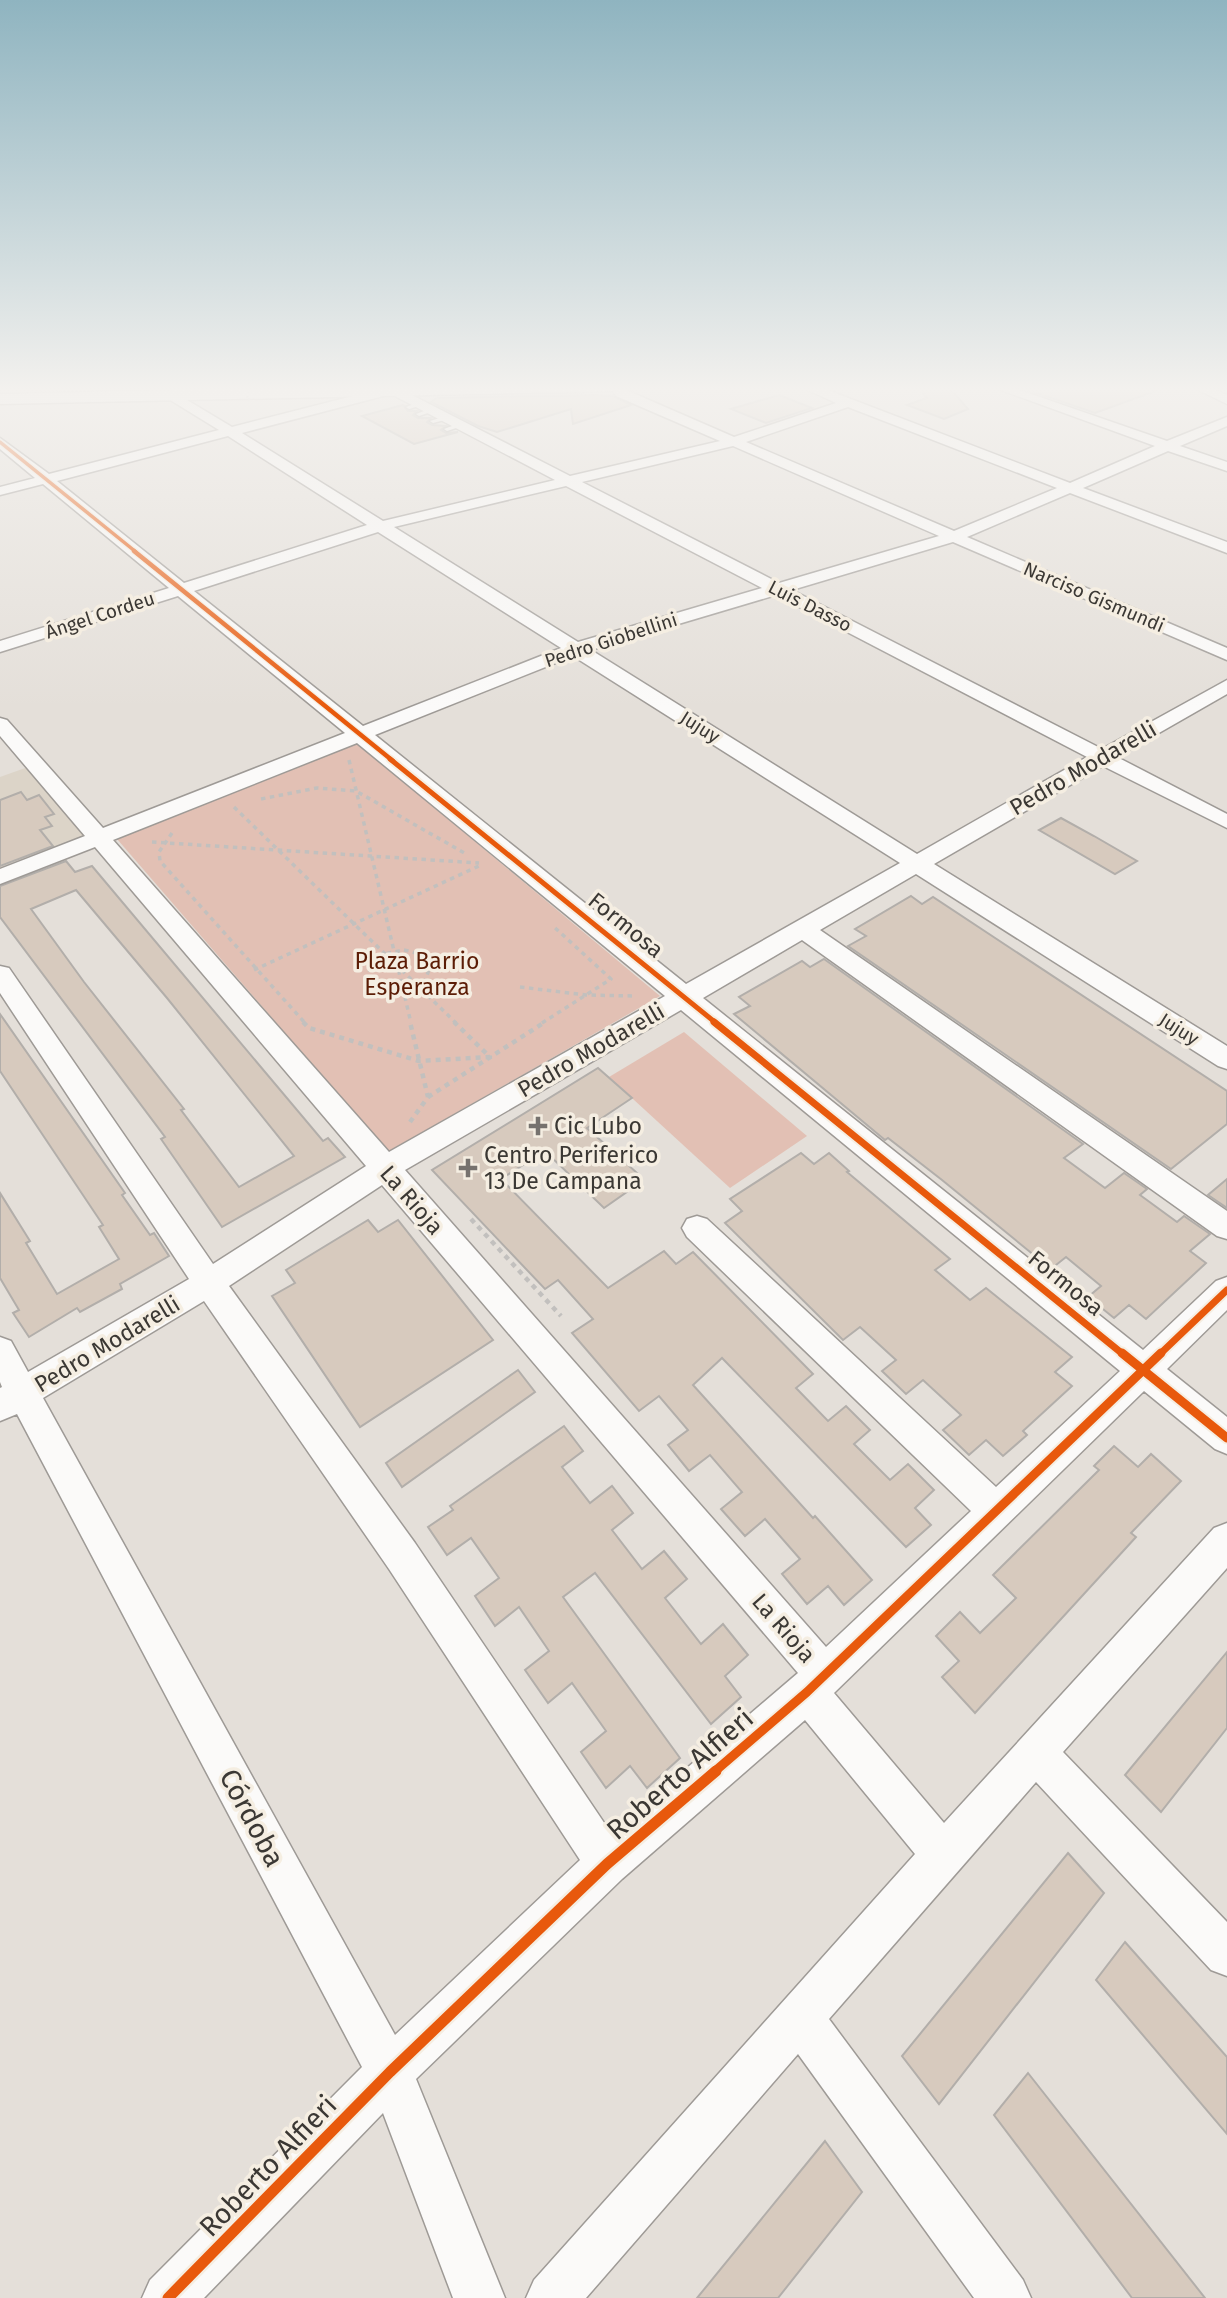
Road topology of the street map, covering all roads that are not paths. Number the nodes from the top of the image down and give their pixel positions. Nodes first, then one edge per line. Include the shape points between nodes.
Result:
1 (63, 493) edge
2 (328, 493) edge
3 (517, 493) edge
4 (592, 493) edge
5 (852, 493) edge
6 (1058, 493) edge
7 (1085, 493) edge
8 (380, 526) junction
9 (954, 537) junction
10 (1227, 548) edge
11 (181, 589) junction
12 (777, 589) junction
13 (0, 647) edge
14 (575, 649) junction
15 (1227, 655) edge
16 (1227, 685) edge
17 (0, 724) edge
18 (360, 734) junction
19 (1102, 757) junction
20 (1227, 822) edge
21 (99, 838) junction
22 (916, 864) junction
23 (0, 877) edge
24 (803, 929) junction
25 (0, 974) edge
26 (684, 997) junction
27 (1227, 1059) edge
28 (385, 1168) junction
29 (1227, 1227) edge
30 (696, 1228) dead end
31 (209, 1283) junction
32 (1227, 1290) edge
33 (0, 1351) edge
34 (1143, 1370) junction
35 (12, 1400) edge
36 (1227, 1438) edge
37 (997, 1512) junction
38 (1227, 1541) edge
39 (816, 1684) junction
40 (1037, 1754) junction
41 (943, 1855) junction
42 (607, 1864) junction
43 (1227, 1954) edge
44 (801, 2019) junction
45 (390, 2072) junction
46 (168, 2298) edge
47 (479, 2298) edge
48 (552, 2298) edge
49 (1005, 2298) edge

1 - 11 street, Formosa
2 - 8 street, Jujuy
3 - 8 street, Ángel Cordeu
4 - 12 street, Luis Dasso
5 - 9 street, Narciso Gismundi
6 - 9 street, Pedro Giobellini
7 - 10 street
8 - 11 street, Ángel Cordeu
8 - 14 street, Jujuy
9 - 12 street, Pedro Giobellini
9 - 15 street, Narciso Gismundi
11 - 13 street, Ángel Cordeu
11 - 18 street, Formosa
12 - 14 street, Pedro Giobellini
12 - 19 street, Luis Dasso
14 - 18 street, Pedro Giobellini
14 - 22 street, Jujuy
16 - 19 street, Pedro Modarelli
17 - 21 street, La Rioja
18 - 21 street, Pedro Giobellini
18 - 26 street, Formosa
19 - 20 street, Luis Dasso
19 - 22 street, Pedro Modarelli
21 - 23 street, Pedro Giobellini
21 - 28 street, La Rioja
22 - 24 street, Pedro Modarelli
22 - 27 street, Jujuy
24 - 26 street, Pedro Modarelli
24 - 29 street
25 - 31 street
26 - 28 street, Pedro Modarelli
26 - 34 street, Formosa
28 - 31 street, Pedro Modarelli
28 - 39 street, La Rioja
30 - 37 street
31 - 35 street, Pedro Modarelli
31 - 42 street via 402,1556
32 - 34 street, Roberto Alfieri
33 - 35 street, Córdoba
34 - 36 street, Formosa
34 - 37 street, Roberto Alfieri
35 - 45 street, Córdoba
37 - 39 street, Roberto Alfieri
38 - 40 street
39 - 41 street, La Rioja
39 - 42 street, Roberto Alfieri
40 - 41 street
40 - 43 street
41 - 44 street
42 - 45 street, Roberto Alfieri
44 - 48 street
44 - 49 street
45 - 46 street, Roberto Alfieri
45 - 47 street, Córdoba

